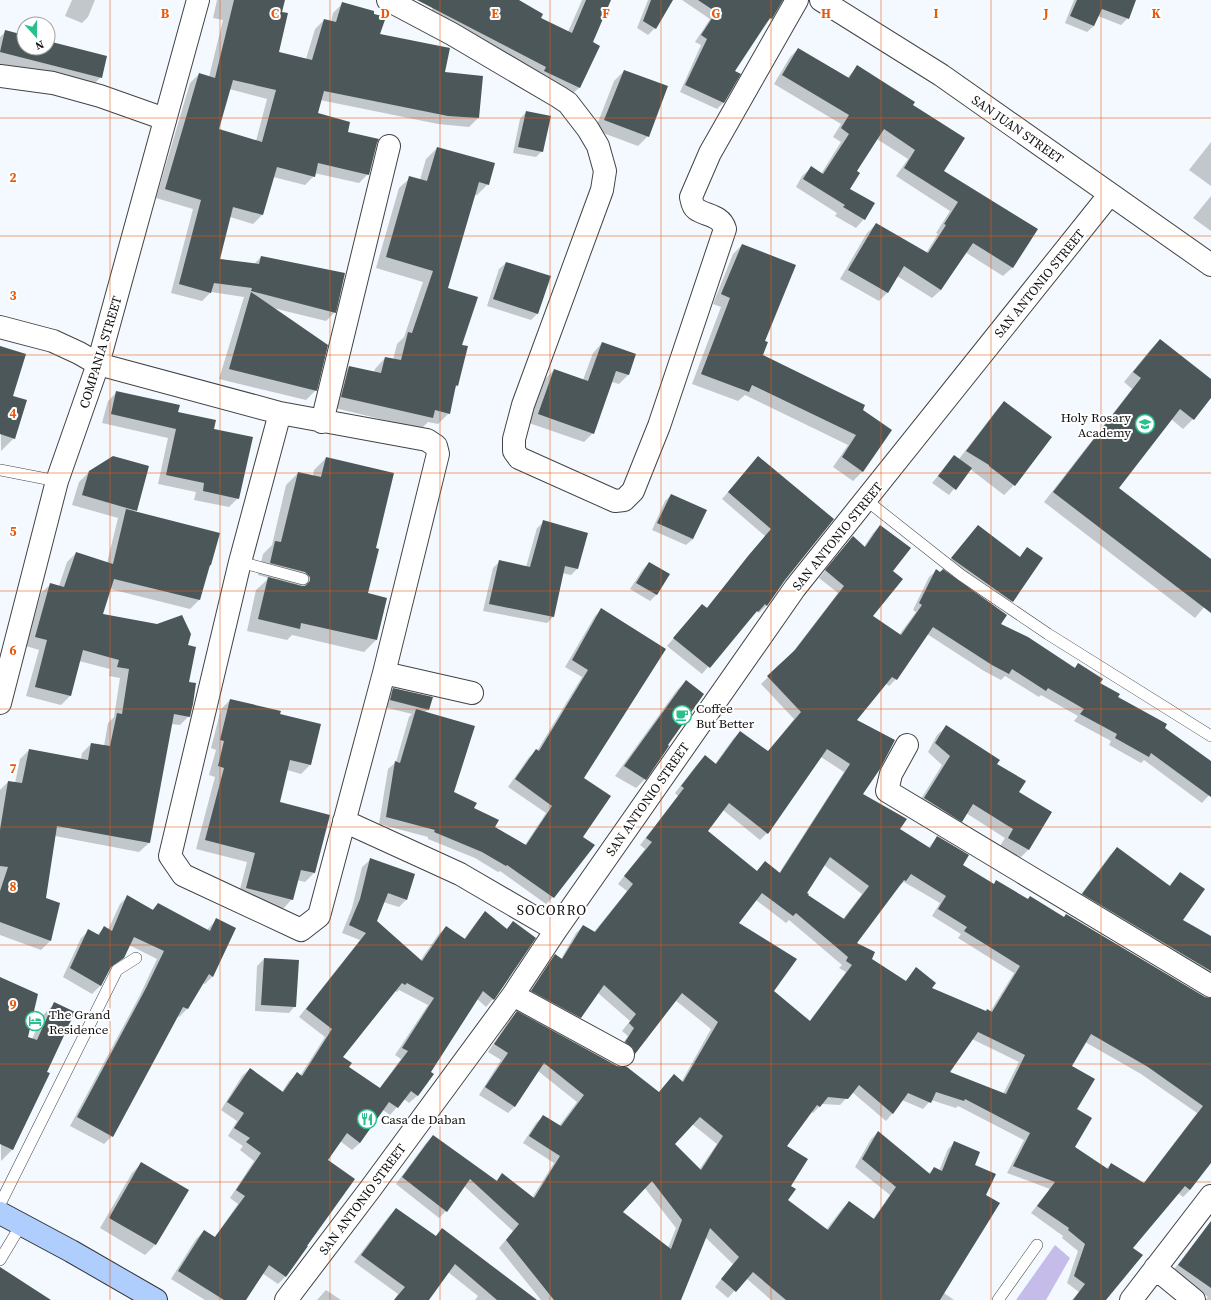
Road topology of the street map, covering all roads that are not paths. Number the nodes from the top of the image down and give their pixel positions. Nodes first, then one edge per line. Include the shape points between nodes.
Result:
1 (198, 0) edge
2 (388, 0) edge
3 (797, 0) edge
4 (821, 0) edge
5 (0, 76) edge
6 (165, 119) junction
7 (389, 146) dead end
8 (1110, 194) junction
9 (1211, 266) edge
10 (0, 327) edge
11 (98, 364) junction
12 (280, 413) junction
13 (322, 422) junction
14 (0, 470) edge
15 (57, 481) junction
16 (866, 500) junction
17 (240, 562) junction
18 (303, 579) dead end
19 (384, 673) junction
20 (472, 693) dead end
21 (0, 703) edge
22 (1211, 736) edge
23 (907, 745) dead end
24 (344, 821) junction
25 (556, 930) junction
26 (136, 958) dead end
27 (1211, 986) edge
28 (513, 995) junction
29 (623, 1054) dead end
30 (1211, 1196) edge
31 (0, 1204) edge
32 (0, 1213) edge
33 (21, 1225) junction
34 (1037, 1245) dead end
35 (0, 1260) edge
36 (1155, 1268) junction
37 (156, 1300) edge
38 (286, 1300) edge
39 (998, 1300) edge
40 (1131, 1300) edge
41 (1194, 1300) edge

1 - 6 street, COMPANIA STREET
2 - 3 street via 452,34 568,103 598,146 605,171 602,190 523,404 514,439 514,451 519,458 615,501 624,500 633,491 659,426 726,229 720,220 695,208 691,197 710,153
4 - 8 street, SAN JUAN STREET via 941,75
5 - 6 street via 53,83 100,96
6 - 11 street, COMPANIA STREET
7 - 13 street
8 - 9 street, SAN JUAN STREET
8 - 16 street, SAN ANTONIO STREET
10 - 11 street via 53,341
11 - 12 street
11 - 15 street, COMPANIA STREET
12 - 13 street
12 - 17 street
13 - 19 street via 427,440 436,446 438,454
14 - 15 lane
15 - 21 street, COMPANIA STREET
16 - 22 lane via 974,584 1048,634
16 - 25 street, SAN ANTONIO STREET via 795,588
17 - 18 lane
17 - 24 street via 170,856 184,875 301,930 319,916
19 - 20 street
19 - 24 street
23 - 27 street via 891,774 887,791
24 - 25 street via 460,874
25 - 28 street, SAN ANTONIO STREET
26 - 31 lane via 117,970
28 - 29 street
28 - 38 street, SAN ANTONIO STREET
30 - 36 street
32 - 33 main road
33 - 35 lane
33 - 37 main road
34 - 39 lane
36 - 40 street
36 - 41 street

